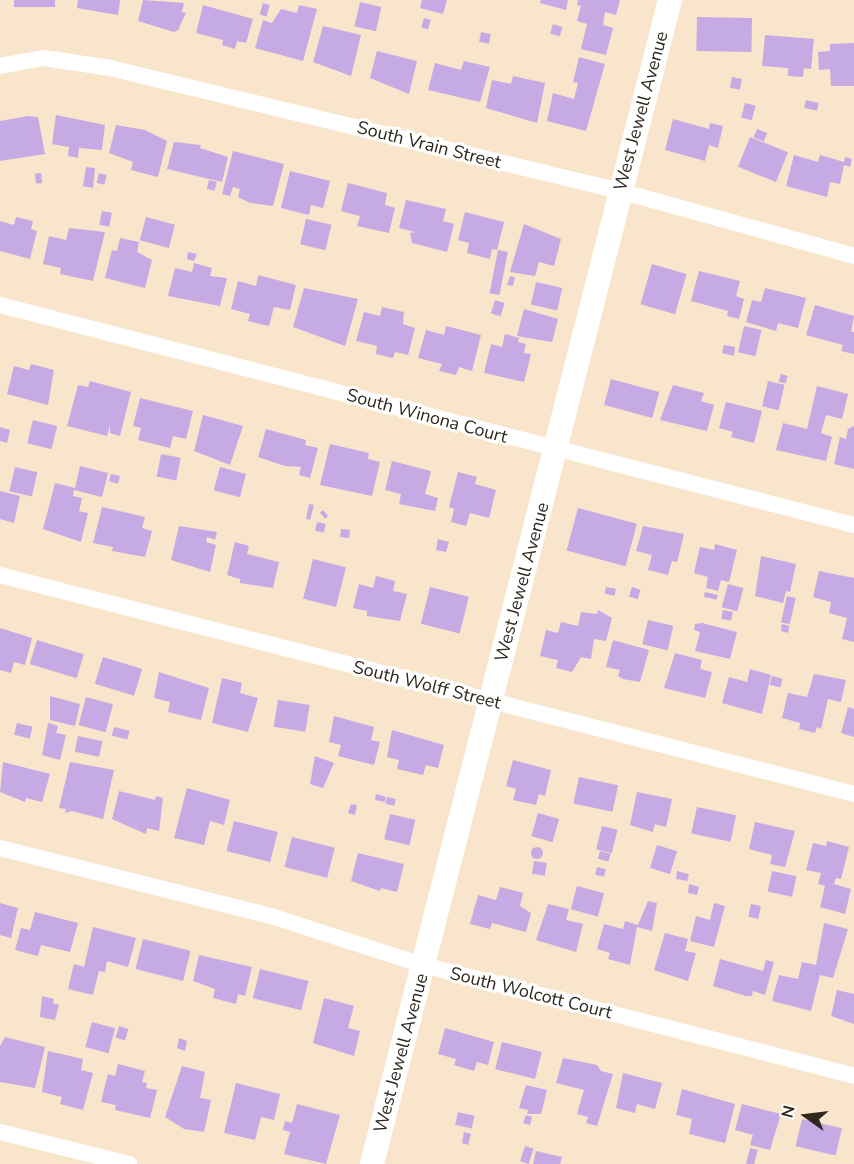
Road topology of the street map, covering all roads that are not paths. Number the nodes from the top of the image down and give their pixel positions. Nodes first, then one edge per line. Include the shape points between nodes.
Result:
1 (670, 0) edge
2 (0, 66) edge
3 (620, 191) junction
4 (854, 256) edge
5 (0, 305) edge
6 (556, 450) junction
7 (854, 525) edge
8 (0, 574) edge
9 (491, 702) junction
10 (854, 794) edge
11 (0, 848) edge
12 (423, 965) junction
13 (854, 1076) edge
14 (0, 1132) edge
15 (129, 1164) edge
16 (372, 1164) edge

1 - 3 main road, West Jewell Avenue
2 - 3 street, South Vrain Street via 44,58 110,68
3 - 4 street, South Vrain Street
3 - 6 main road, West Jewell Avenue
5 - 6 street, South Winona Court
6 - 7 street, South Winona Court
6 - 9 main road, West Jewell Avenue
8 - 9 street, South Wolff Street
9 - 10 street, South Wolff Street
9 - 12 main road, West Jewell Avenue
11 - 12 street, South Wolcott Court via 274,916
12 - 13 street, South Wolcott Court
12 - 16 main road, West Jewell Avenue
14 - 15 street

